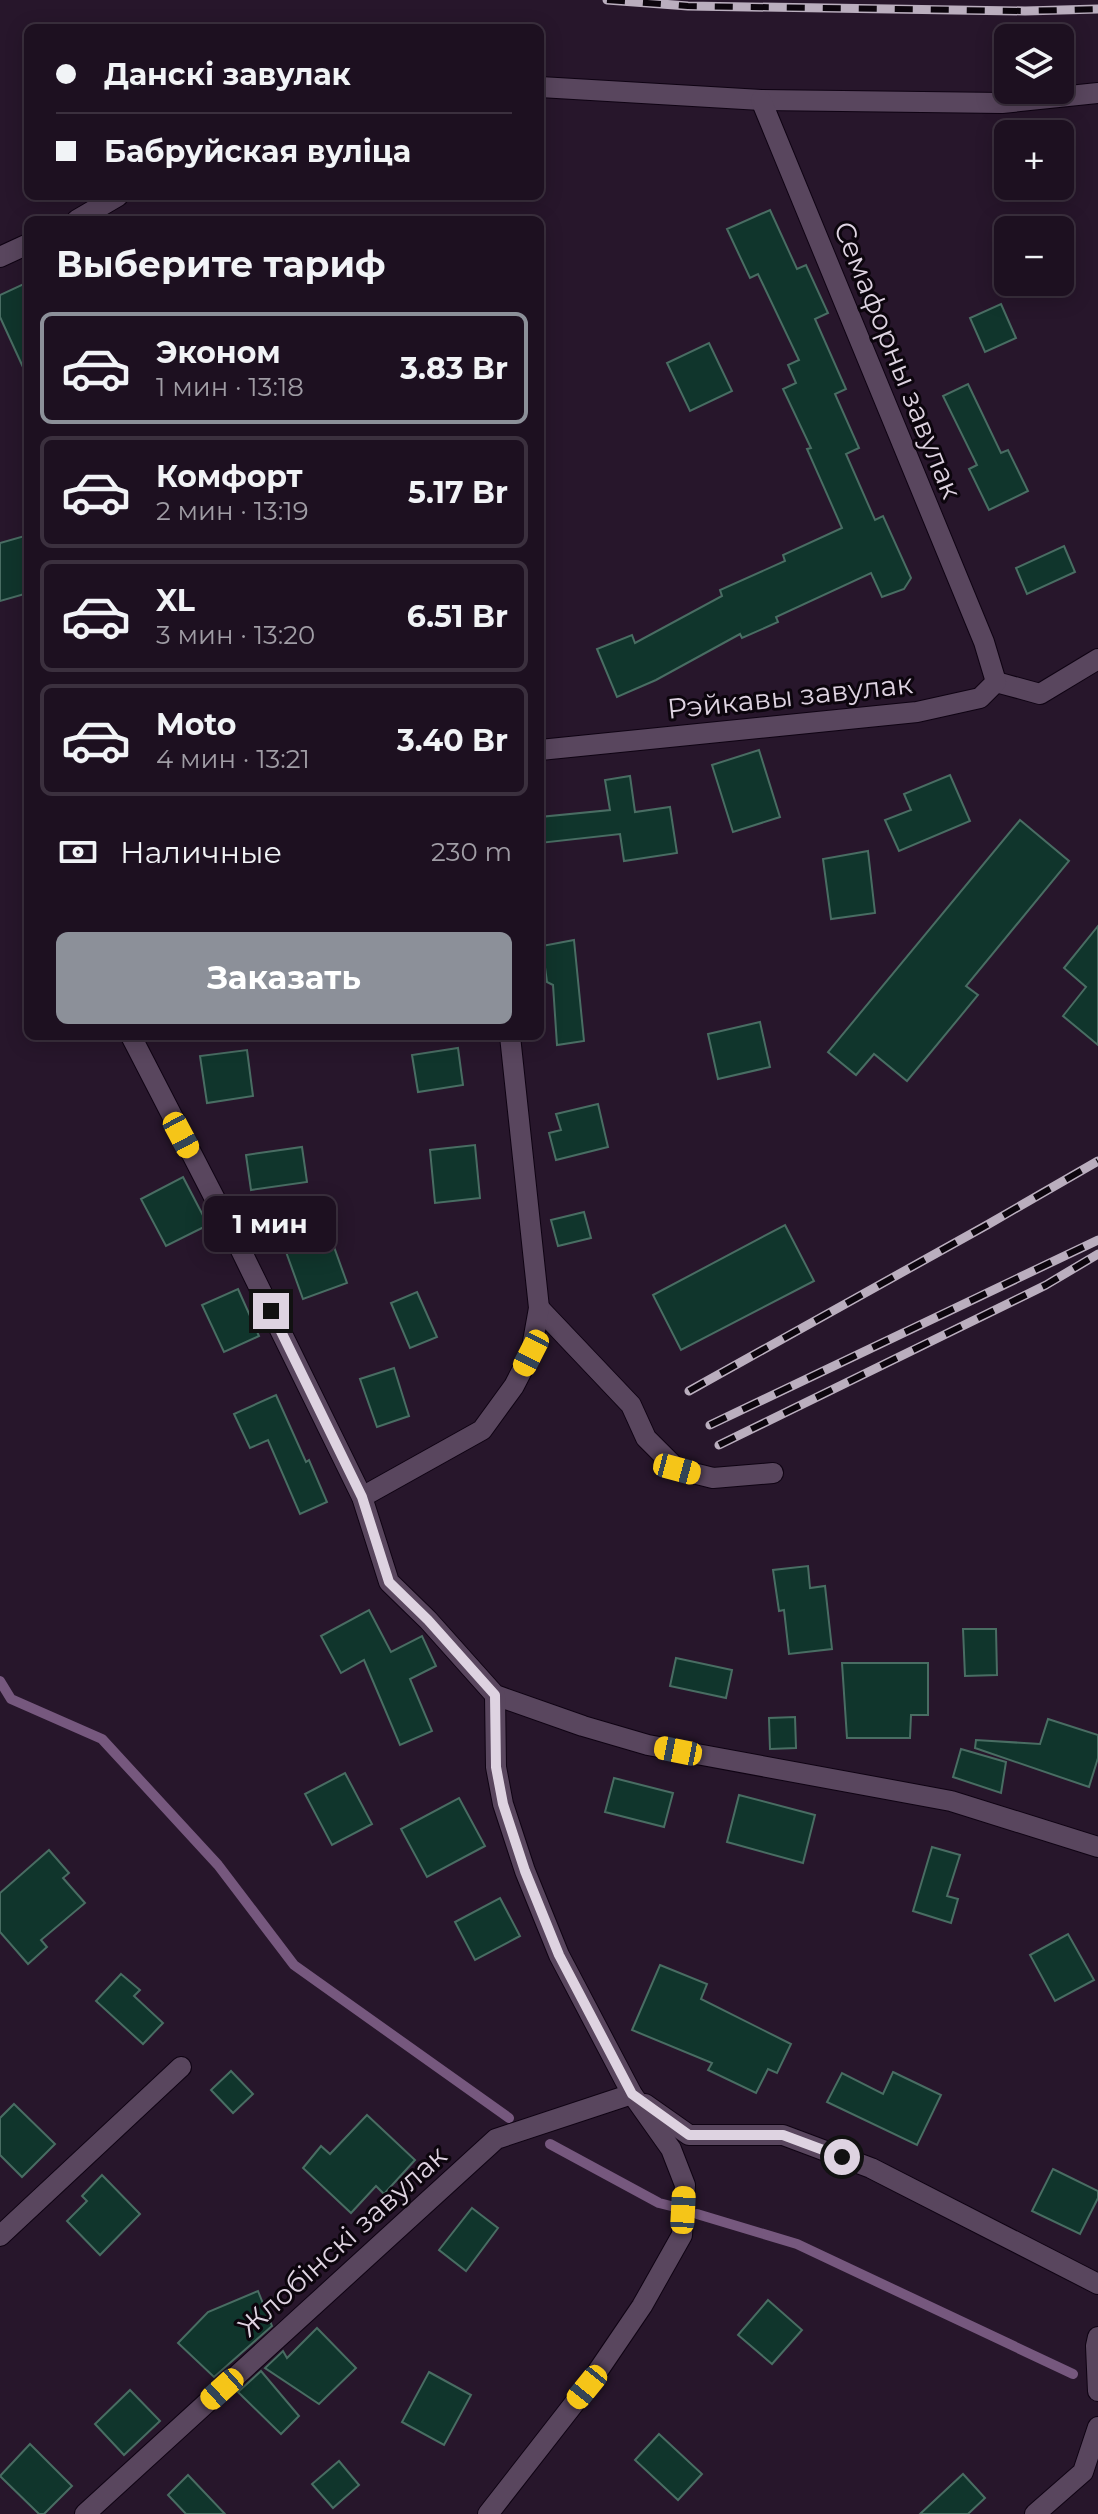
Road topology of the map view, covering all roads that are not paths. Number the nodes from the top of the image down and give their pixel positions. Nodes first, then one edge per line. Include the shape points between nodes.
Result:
1 (544, 87) edge
2 (1098, 93) edge
3 (761, 100) junction
4 (111, 200) edge
5 (84, 216) edge
6 (24, 246) edge
7 (0, 257) edge
8 (1098, 659) edge
9 (996, 682) junction
10 (544, 750) edge
11 (133, 1040) edge
12 (510, 1040) edge
13 (539, 1308) junction
14 (773, 1473) dead end
15 (362, 1497) junction
16 (495, 1695) junction
17 (1098, 1847) edge
18 (181, 2067) dead end
19 (632, 2094) junction
20 (0, 2236) edge
21 (1098, 2284) edge
22 (1098, 2337) edge
23 (1098, 2391) edge
24 (1098, 2427) edge
25 (85, 2514) edge
26 (488, 2514) edge
27 (1035, 2514) edge

1 - 3 street
2 - 3 street via 1002,103
3 - 9 street, Семафорны завулак
4 - 5 street
6 - 7 street
8 - 9 street via 1040,694
9 - 10 street, Рэйкавы завулак via 980,698 917,712
11 - 15 street
12 - 13 street
13 - 14 street via 631,1405 646,1438 677,1469 713,1478
13 - 15 street via 531,1353 482,1430
15 - 16 street via 389,1582
16 - 17 street via 648,1745 951,1801
16 - 19 street via 500,1792 525,1871 559,1955
18 - 20 street
19 - 21 street via 689,2135 783,2135 871,2168
19 - 25 street, Жлобінскі завулак via 496,2139
19 - 26 street via 671,2149 685,2185 682,2235 587,2387
22 - 23 street
24 - 27 street via 1083,2472

